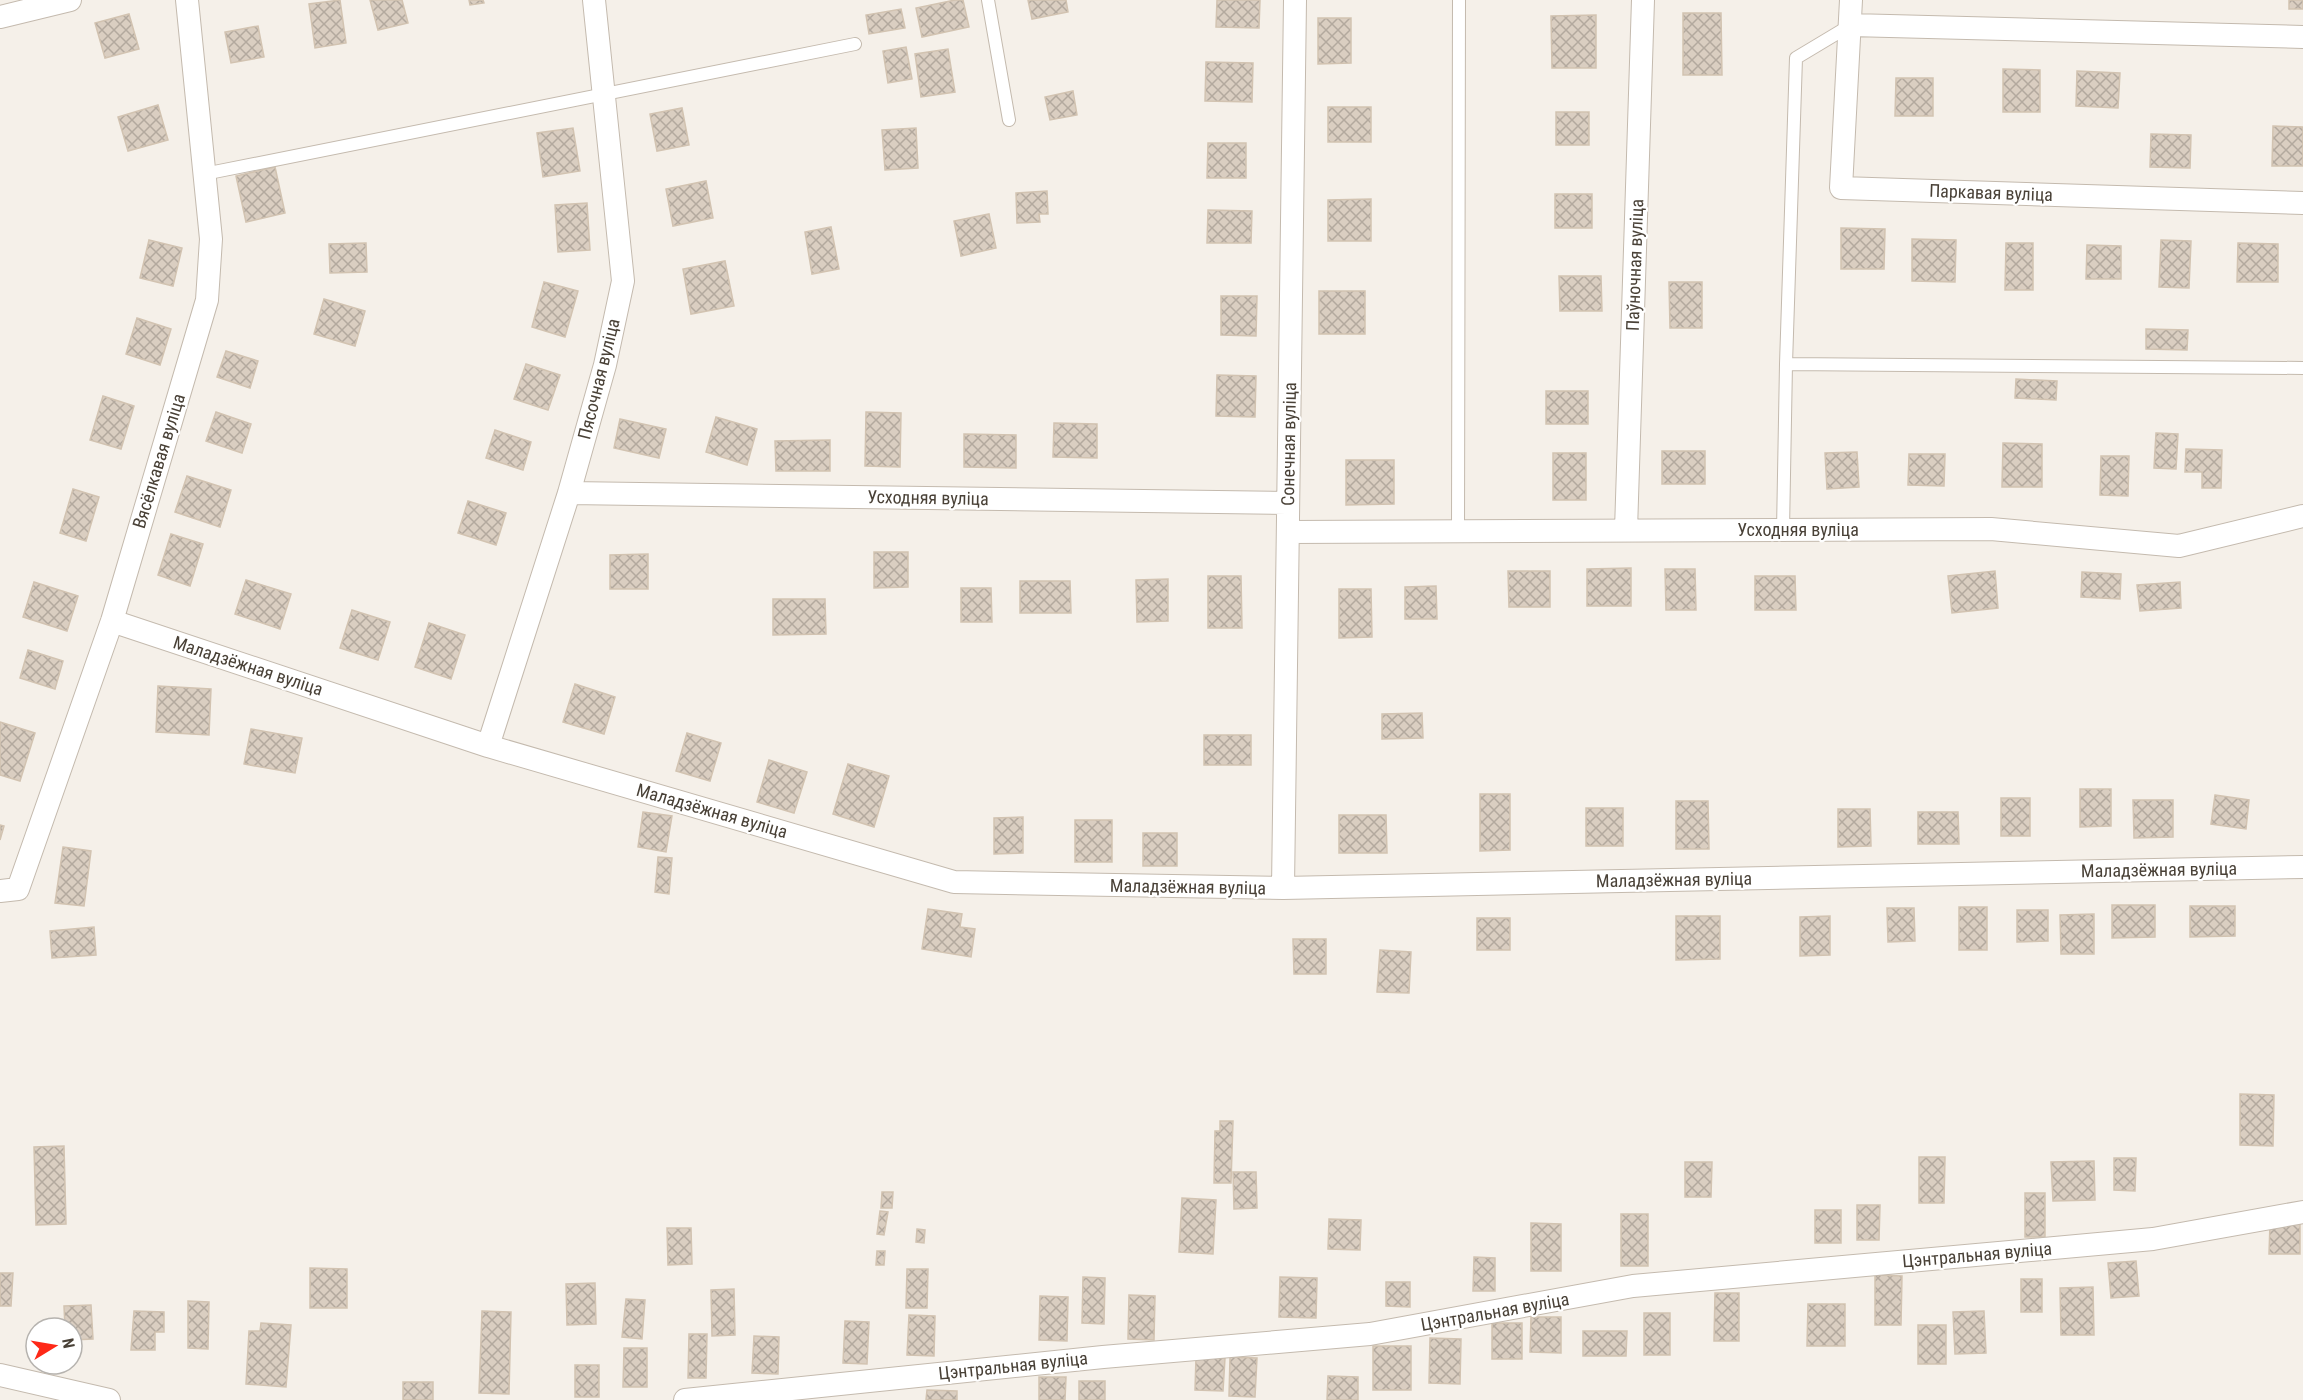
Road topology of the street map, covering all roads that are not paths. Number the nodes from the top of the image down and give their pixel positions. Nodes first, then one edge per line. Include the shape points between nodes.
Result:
1 (70, 0) edge
2 (187, 0) edge
3 (594, 0) edge
4 (988, 0) edge
5 (1295, 0) edge
6 (1459, 0) edge
7 (1643, 0) edge
8 (1851, 0) edge
9 (0, 17) edge
10 (1851, 25) junction
11 (2303, 37) edge
12 (855, 44) dead end
13 (604, 94) junction
14 (1009, 120) dead end
15 (204, 174) junction
16 (2303, 203) edge
17 (1785, 364) junction
18 (2303, 368) edge
19 (570, 493) junction
20 (1287, 503) junction
21 (2303, 516) edge
22 (1626, 530) junction
23 (1783, 530) junction
24 (1458, 531) junction
25 (1289, 532) junction
26 (112, 621) junction
27 (488, 746) junction
28 (2303, 867) edge
29 (1283, 888) junction
30 (0, 891) edge
31 (2303, 1212) edge
32 (0, 1375) edge
33 (109, 1400) edge
34 (685, 1400) edge

1 - 9 street
2 - 15 street, Вясёлкавая вуліца
3 - 13 street, Пясочная вуліца
4 - 14 lane
5 - 20 street, Сонечная вуліца
6 - 24 lane
7 - 22 street, Паўночная вуліца
8 - 10 street, Паркавая вуліца
10 - 11 street
10 - 16 street, Паркавая вуліца via 1841,188
10 - 17 lane via 1796,58
12 - 13 lane
13 - 15 lane
13 - 19 street, Пясочная вуліца via 623,281
15 - 26 street, Вясёлкавая вуліца via 211,239 207,300
17 - 18 lane
17 - 23 lane
19 - 20 street, Усходняя вуліца
19 - 27 street, Пясочная вуліца
20 - 25 street, Сонечная вуліца
21 - 23 street, Усходняя вуліца via 2179,546 1991,529
22 - 23 street, Усходняя вуліца
22 - 24 street, Усходняя вуліца
24 - 25 street, Усходняя вуліца
25 - 29 street, Сонечная вуліца
26 - 27 street, Маладзёжная вуліца
26 - 30 street, Вясёлкавая вуліца via 18,889
27 - 29 street, Маладзёжная вуліца via 954,882
28 - 29 street, Маладзёжная вуліца
31 - 34 street, Цэнтральная вуліца via 2153,1239 1634,1286 1370,1334
32 - 33 street

